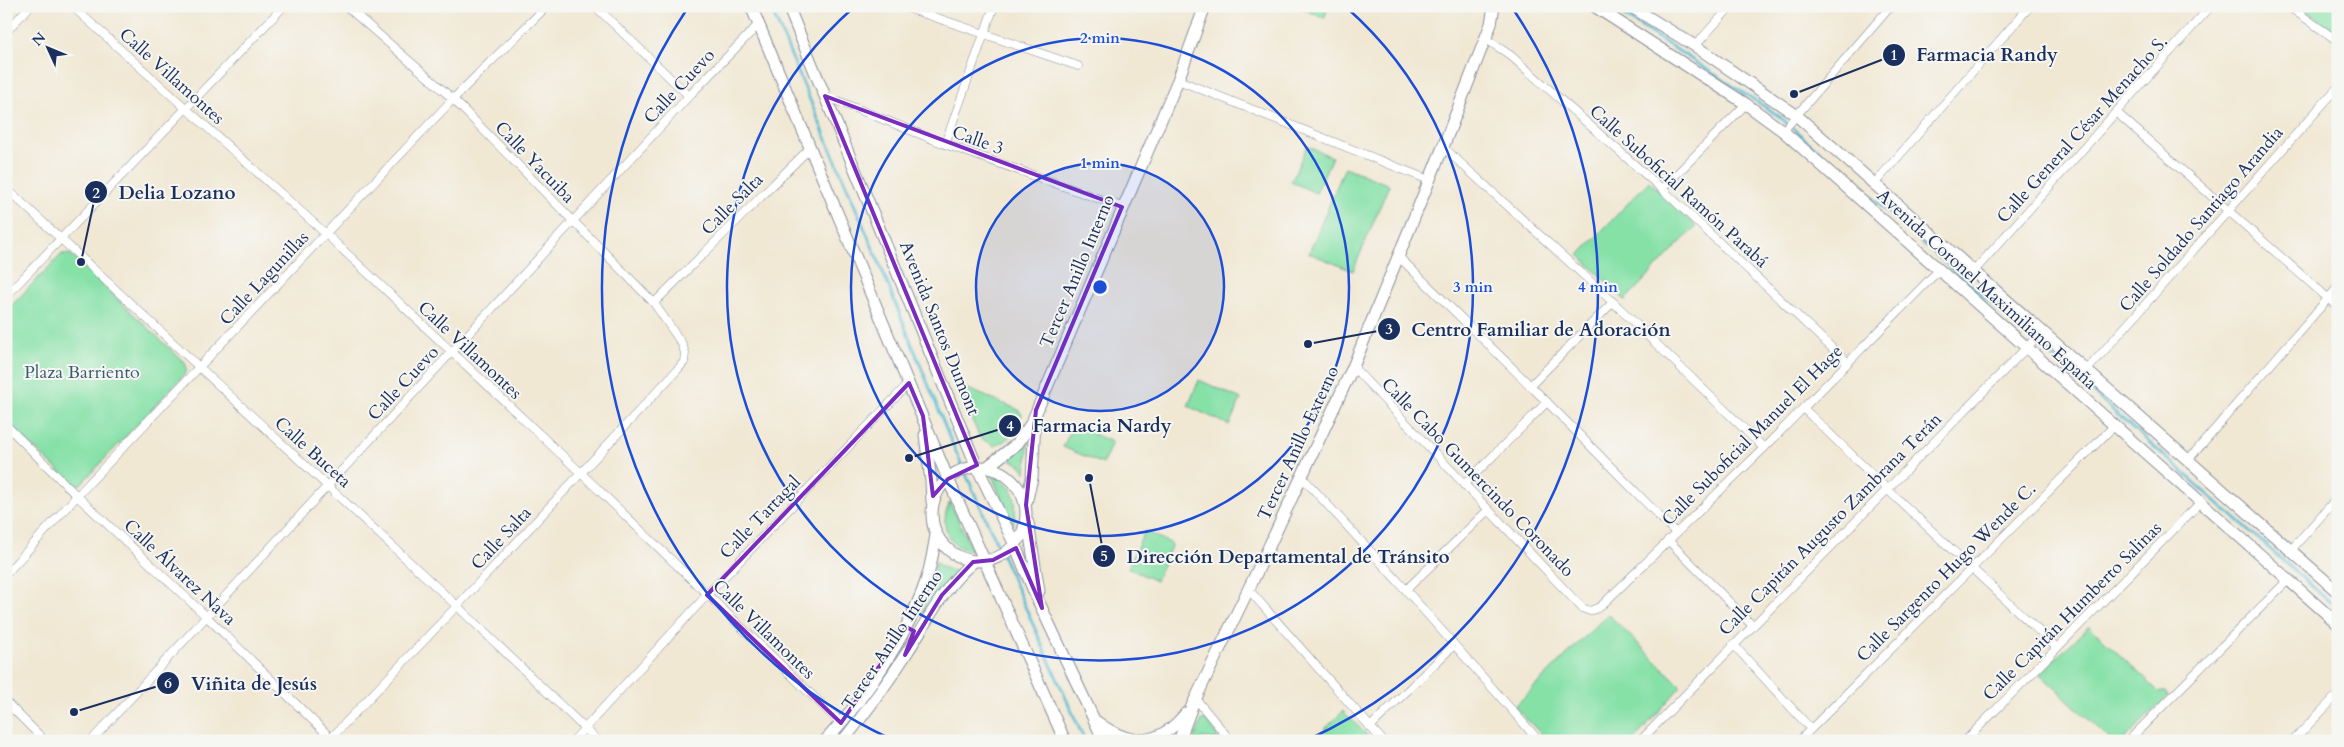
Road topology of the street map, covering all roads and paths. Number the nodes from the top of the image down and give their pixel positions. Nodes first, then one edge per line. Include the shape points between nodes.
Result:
1 (30, 6) edge
2 (72, 6) edge
3 (284, 6) edge
4 (346, 6) edge
5 (548, 6) edge
6 (595, 6) edge
7 (751, 6) edge
8 (788, 6) edge
9 (902, 6) edge
10 (994, 6) edge
11 (1205, 6) edge
12 (1494, 6) edge
13 (1504, 6) edge
14 (1594, 6) edge
15 (1630, 6) edge
16 (1731, 6) edge
17 (1891, 6) edge
18 (2030, 6) edge
19 (2211, 6) edge
20 (2288, 6) edge
21 (758, 24) junction
22 (1491, 24) junction
23 (6, 32) edge
24 (985, 35) junction
25 (1486, 38) junction
26 (2338, 41) edge
27 (1695, 46) junction
28 (1078, 66) dead end
29 (1178, 80) junction
30 (2338, 86) edge
31 (689, 96) junction
32 (825, 96) junction
33 (453, 100) junction
34 (1746, 104) junction
35 (186, 109) junction
36 (2117, 113) junction
37 (1794, 118) junction
38 (1784, 129) junction
39 (945, 144) junction
40 (1444, 147) junction
41 (810, 148) junction
42 (1430, 180) junction
43 (1875, 183) junction
44 (6, 188) edge
45 (1662, 189) junction
46 (1122, 208) junction
47 (2228, 211) junction
48 (573, 223) junction
49 (326, 234) junction
50 (61, 239) junction
51 (1398, 256) junction
52 (1940, 269) junction
53 (1974, 271) junction
54 (2338, 286) edge
55 (6, 296) edge
56 (2327, 298) junction
57 (1613, 302) junction
58 (654, 304) junction
59 (2338, 307) edge
60 (2040, 333) junction
61 (2027, 346) junction
62 (452, 353) junction
63 (685, 353) joint
64 (1847, 362) junction
65 (1353, 367) junction
66 (199, 368) junction
67 (2087, 370) junction
68 (909, 382) junction
69 (1530, 386) junction
70 (1547, 402) junction
71 (1803, 408) junction
72 (1036, 410) junction
73 (922, 416) junction
74 (6, 425) edge
75 (2114, 425) junction
76 (1764, 448) junction
77 (2188, 460) junction
78 (978, 467) junction
79 (581, 473) junction
80 (951, 476) junction
81 (1302, 477) junction
82 (1464, 485) junction
83 (328, 486) junction
84 (1886, 489) junction
85 (77, 496) junction
86 (2338, 497) edge
87 (2201, 502) junction
88 (1026, 509) junction
89 (1488, 510) junction
90 (932, 513) junction
91 (1676, 533) junction
92 (936, 535) junction
93 (1668, 540) junction
94 (1012, 548) junction
95 (2290, 550) junction
96 (984, 561) junction
97 (1972, 568) junction
98 (6, 574) edge
99 (2288, 580) junction
100 (1249, 590) junction
101 (1406, 590) junction
102 (2338, 592) edge
103 (707, 596) junction
104 (919, 599) junction
105 (457, 606) junction
106 (1042, 608) junction
107 (1582, 608) joint
108 (207, 617) junction
109 (2338, 623) edge
110 (1752, 625) junction
111 (1733, 644) junction
112 (1454, 646) junction
113 (2056, 647) junction
114 (905, 655) junction
115 (2338, 694) edge
116 (6, 702) edge
117 (1194, 702) junction
118 (1094, 721) junction
119 (841, 723) junction
120 (1370, 727) junction
121 (585, 728) junction
122 (1810, 728) junction
123 (331, 737) edge
124 (1804, 739) edge
125 (45, 741) edge
126 (91, 741) edge
127 (320, 741) edge
128 (573, 741) edge
129 (598, 741) edge
130 (825, 741) edge
131 (830, 741) edge
132 (843, 741) edge
133 (1065, 741) edge
134 (1104, 741) edge
135 (1151, 741) edge
136 (1179, 741) edge
137 (1231, 741) edge
138 (1383, 741) edge
139 (1539, 741) edge
140 (1640, 741) edge
141 (1965, 741) edge
142 (2128, 741) edge
143 (2293, 741) edge

1 - 23 street
2 - 35 street, Calle Villamontes
3 - 35 street
4 - 33 street, Calle Yacuiba
5 - 33 street, Calle Lagunillas
6 - 31 street
7 - 21 street
8 - 32 street, Avenida Santos Dumont
9 - 24 street
10 - 24 street
11 - 29 street, Tercer Anillo Interno
12 - 22 street, Tercer Anillo Externo
13 - 22 street, Tercer Anillo Externo
14 - 34 street, Avenida Coronel Maximiliano España
15 - 27 street, Avenida Coronel Maximiliano España
16 - 27 street
17 - 37 street
18 - 43 street
19 - 36 street, Calle General César Menacho S.
20 - 26 street
21 - 31 street, Calle Cuevo
21 - 41 street
22 - 25 street, Tercer Anillo Externo
24 - 28 street
24 - 39 street
25 - 40 street, Tercer Anillo Externo
25 - 45 street, Calle Suboficial Ramón Parabá via 1510,55
27 - 37 street, Avenida Coronel Maximiliano España
29 - 42 street
29 - 46 street, Tercer Anillo Interno
30 - 47 street, Calle Soldado Santiago Arandia
31 - 48 street, Calle Cuevo
32 - 39 street, Calle 3
32 - 78 street, Avenida Santos Dumont
33 - 48 street, Calle Yacuiba
33 - 49 street, Calle Lagunillas
34 - 38 street, Avenida Coronel Maximiliano España
34 - 45 street
35 - 49 street, Calle Villamontes
35 - 50 street
36 - 47 street
36 - 53 street, Calle General César Menacho S.
37 - 38 street
37 - 43 street, Avenida Coronel Maximiliano España
38 - 52 street, Avenida Coronel Maximiliano España
39 - 46 street, Calle 3
40 - 42 street, Tercer Anillo Externo
40 - 57 street
41 - 58 street, Calle Salta
41 - 68 street
42 - 51 street, Tercer Anillo Externo
43 - 53 street, Avenida Coronel Maximiliano España
44 - 50 street, Calle Buceta
45 - 64 street, Calle Suboficial Ramón Parabá
46 - 72 street, Tercer Anillo Interno
47 - 56 street
47 - 67 street, Calle Soldado Santiago Arandia
48 - 58 street, Calle Yacuiba
48 - 62 street, Calle Cuevo
49 - 62 street, Calle Villamontes
49 - 66 street, Calle Lagunillas
50 - 55 street
50 - 66 street, Calle Buceta
51 - 65 street, Tercer Anillo Externo
51 - 69 street
52 - 61 street, Avenida Coronel Maximiliano España
52 - 64 street, Calle Suboficial Manuel El Hage
53 - 60 street, Avenida Coronel Maximiliano España
54 - 56 street
56 - 59 street
56 - 77 street
57 - 69 street
57 - 76 street
58 - 63 street, Calle Yacuiba
60 - 61 street, Calle Capitán Augusto Zambrana Terán
60 - 67 street, Avenida Coronel Maximiliano España
61 - 75 street, Avenida Coronel Maximiliano España
61 - 84 street, Calle Capitán Augusto Zambrana Terán
62 - 79 street, Calle Villamontes
62 - 83 street, Calle Cuevo
63 - 79 street, Calle Salta via 680,368
64 - 71 street, Calle Suboficial Manuel El Hage
65 - 81 street, Tercer Anillo Externo
65 - 82 street, Calle Cabo Gumercindo Coronado
66 - 83 street, Calle Buceta
66 - 85 street, Calle Lagunillas
67 - 77 street, Avenida Coronel Maximiliano España
68 - 73 street
68 - 103 street, Calle Tartagal
69 - 70 street
70 - 82 street
70 - 91 street
71 - 76 street, Calle Suboficial Manuel El Hage
71 - 84 street
72 - 78 street, Tercer Anillo Interno via 1018,443
72 - 88 street, Tercer Anillo Interno via 1032,478
73 - 80 street
73 - 90 street
74 - 85 street, Calle Álvarez Nava
75 - 87 street, Avenida Coronel Maximiliano España
75 - 97 street, Calle Sargento Hugo Wende C.
76 - 91 street, Calle Suboficial Manuel El Hage
77 - 95 street, Avenida Coronel Maximiliano España
78 - 80 street, Tercer Anillo Interno
78 - 88 street via 1000,472 1012,480 1021,491
78 - 94 street, Avenida Santos Dumont
79 - 103 street, Calle Villamontes
79 - 105 street, Calle Salta
80 - 90 street via 934,500
80 - 96 street
81 - 100 street, Tercer Anillo Externo
81 - 101 street
82 - 89 street, Calle Cabo Gumercindo Coronado
83 - 105 street, Calle Buceta
83 - 108 street, Calle Cuevo
84 - 97 street
84 - 110 street, Calle Capitán Augusto Zambrana Terán
85 - 98 street, Calle Lagunillas
85 - 108 street, Calle Álvarez Nava
86 - 95 street
87 - 99 street, Avenida Coronel Maximiliano España
87 - 113 street, Calle Capitán Humberto Salinas
88 - 94 street, Tercer Anillo Interno via 1023,533
88 - 106 street
89 - 101 street
89 - 107 street, Calle Cabo Gumercindo Coronado
90 - 92 street
91 - 93 street, Calle Suboficial Manuel El Hage
92 - 96 street via 952,553
92 - 104 street, Tercer Anillo Interno
93 - 107 street, Calle Suboficial Manuel El Hage via 1600,607 1590,611
93 - 110 street
94 - 96 street, Tercer Anillo Interno
94 - 106 street, Avenida Santos Dumont
95 - 102 street, Avenida Coronel Maximiliano España
96 - 114 street, Tercer Anillo Interno via 959,574
96 - 133 street
97 - 113 street
97 - 122 street, Calle Sargento Hugo Wende C.
99 - 109 street, Avenida Coronel Maximiliano España
99 - 142 street
100 - 117 street, Tercer Anillo Externo
100 - 120 street
101 - 112 street
103 - 119 street, Calle Villamontes
103 - 121 street, Calle Tartagal
104 - 114 street via 927,600 929,604
104 - 119 street, Tercer Anillo Interno via 894,645
105 - 121 street, Calle Buceta
105 - 123 street, Calle Salta
106 - 118 street, Avenida Santos Dumont
108 - 123 street, Calle Álvarez Nava
108 - 126 street, Calle Cuevo
110 - 111 street, Calle Capitán Augusto Zambrana Terán
111 - 122 street
111 - 140 street, Calle Capitán Augusto Zambrana Terán
112 - 120 street
112 - 139 street
113 - 141 street, Calle Capitán Humberto Salinas
114 - 132 street, Tercer Anillo Interno
115 - 143 street
116 - 125 street
117 - 135 street, Tercer Anillo Externo via 1173,726
117 - 136 street, Tercer Anillo Externo
117 - 137 street
118 - 134 street, Avenida Santos Dumont
118 - 135 street via 1120,737
119 - 130 street, Tercer Anillo Interno
119 - 131 street
120 - 138 street
121 - 128 street, Calle Tartagal
121 - 129 street, Calle Buceta
122 - 124 street, Calle Sargento Hugo Wende C.
123 - 127 street, Calle Salta

